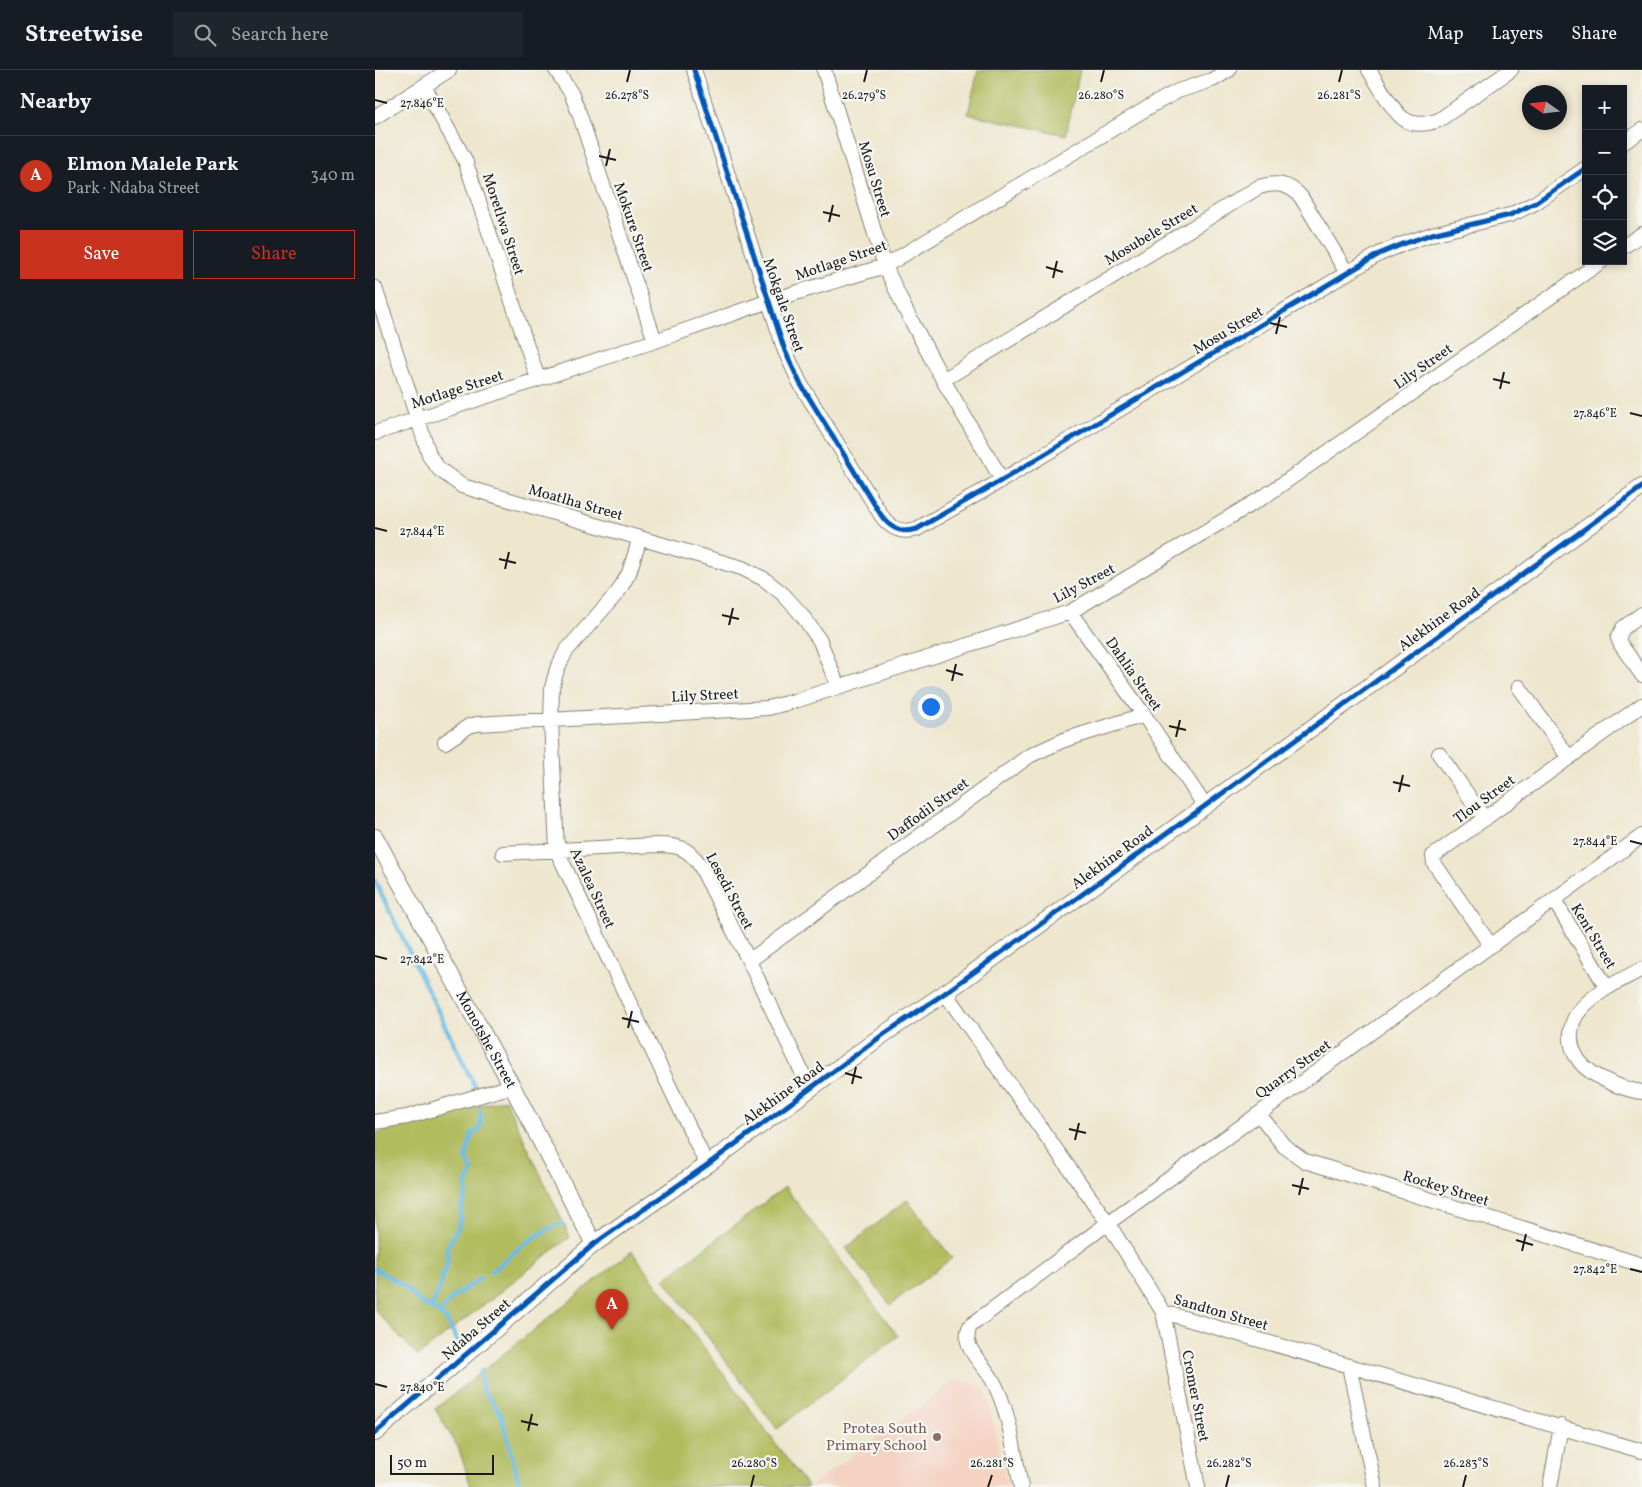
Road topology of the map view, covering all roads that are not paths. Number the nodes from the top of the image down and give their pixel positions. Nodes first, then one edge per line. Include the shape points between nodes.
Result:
1 (449, 70) edge
2 (556, 70) edge
3 (694, 70) edge
4 (824, 70) edge
5 (1229, 70) edge
6 (1369, 70) edge
7 (1511, 70) edge
8 (424, 86) junction
9 (375, 117) edge
10 (1642, 130) edge
11 (1627, 140) edge
12 (1582, 171) edge
13 (1642, 234) edge
14 (1627, 244) edge
15 (1596, 265) edge
16 (885, 266) junction
17 (1347, 273) junction
18 (375, 288) edge
19 (769, 301) junction
20 (655, 341) junction
21 (538, 379) junction
22 (943, 380) junction
23 (417, 420) junction
24 (375, 433) edge
25 (1002, 480) junction
26 (1642, 487) edge
27 (893, 528) joint
28 (641, 538) junction
29 (1070, 612) junction
30 (1642, 614) edge
31 (1642, 674) edge
32 (838, 687) junction
33 (1519, 687) dead end
34 (1642, 705) edge
35 (1144, 715) junction
36 (551, 720) junction
37 (445, 742) dead end
38 (1439, 754) dead end
39 (1569, 758) junction
40 (1205, 806) junction
41 (1485, 819) junction
42 (1642, 836) edge
43 (375, 837) edge
44 (557, 851) junction
45 (503, 853) dead end
46 (1554, 900) junction
47 (1491, 946) junction
48 (749, 961) junction
49 (1642, 969) edge
50 (1607, 988) junction
51 (945, 992) junction
52 (512, 1086) junction
53 (810, 1089) junction
54 (1642, 1092) edge
55 (1259, 1114) junction
56 (375, 1122) edge
57 (707, 1165) junction
58 (1108, 1223) junction
59 (593, 1244) junction
60 (1642, 1265) edge
61 (1163, 1312) junction
62 (1349, 1366) junction
63 (1561, 1426) junction
64 (375, 1434) edge
65 (1642, 1451) edge
66 (1021, 1487) edge
67 (1198, 1487) edge
68 (1375, 1487) edge
69 (1550, 1487) edge

1 - 8 street
2 - 20 street, Mokure Street via 579,113
3 - 19 street, Mokgale Street
4 - 16 street, Mosu Street
5 - 16 street, Motlage Street via 1154,104
6 - 7 street via 1405,120 1427,124 1439,120
8 - 9 street
8 - 21 street, Moretlwa Street via 465,160
10 - 11 street
12 - 17 street, Mosu Street via 1535,203 1510,215 1403,244
13 - 14 street
15 - 29 street, Lily Street via 1265,496
16 - 19 street, Motlage Street
16 - 22 street, Mosu Street
17 - 22 street, Mosubele Street via 1301,197 1293,189 1268,184
17 - 25 street, Mosu Street
18 - 23 street, Moatlha Street
19 - 20 street, Motlage Street
19 - 27 street, Mokgale Street via 785,351 800,383 881,515
20 - 21 street, Motlage Street
21 - 23 street, Motlage Street
22 - 25 street, Mosu Street
23 - 24 street, Motlage Street
23 - 28 street, Moatlha Street via 430,457 439,469 462,486
25 - 27 street, Mosu Street via 917,529 905,532
26 - 40 street, Alekhine Road
28 - 32 street, Moatlha Street via 742,568 764,579 802,615 820,641
28 - 36 street, Azalea Street via 629,573 618,592 567,651 557,669 552,688
29 - 32 street, Lily Street
29 - 35 street, Dahlia Street
30 - 31 street via 1623,628 1618,638
32 - 36 street, Lily Street via 768,708
33 - 39 street
34 - 39 street, Tlou Street
35 - 40 street, Dahlia Street
35 - 48 street, Daffodil Street via 1064,740 1029,756
36 - 37 street, Lily Street via 477,724
36 - 44 street, Azalea Street
38 - 41 street
39 - 41 street, Tlou Street
40 - 51 street, Alekhine Road
41 - 47 street, Tlou Street via 1433,856 1433,860
42 - 46 street, Quarry Street
43 - 52 street, Monotshe Street
44 - 45 street, Lesedi Street
44 - 48 street, Lesedi Street via 656,845 686,849 700,865
44 - 57 street, Azalea Street
46 - 47 street, Quarry Street
46 - 50 street, Kent Street
47 - 55 street, Quarry Street
48 - 53 street, Lesedi Street
49 - 50 street, Kent Street
50 - 54 street, Kent Street via 1574,1019 1570,1033 1573,1050 1591,1072 1617,1086
51 - 53 street, Alekhine Road
51 - 58 street, Sandton Street
52 - 56 street via 407,1117
52 - 59 street, Monotshe Street
53 - 57 street, Alekhine Road
55 - 58 street, Quarry Street
55 - 60 street, Rockey Street via 1284,1146 1305,1160
57 - 59 street, Alekhine Road
58 - 61 street, Sandton Street
58 - 66 street, Quarry Street via 976,1320 967,1332 969,1347 999,1394
59 - 64 street, Ndaba Street
61 - 62 street, Sandton Street
61 - 67 street, Cromer Street
62 - 63 street, Sandton Street
62 - 68 street
63 - 65 street, Sandton Street
63 - 69 street

